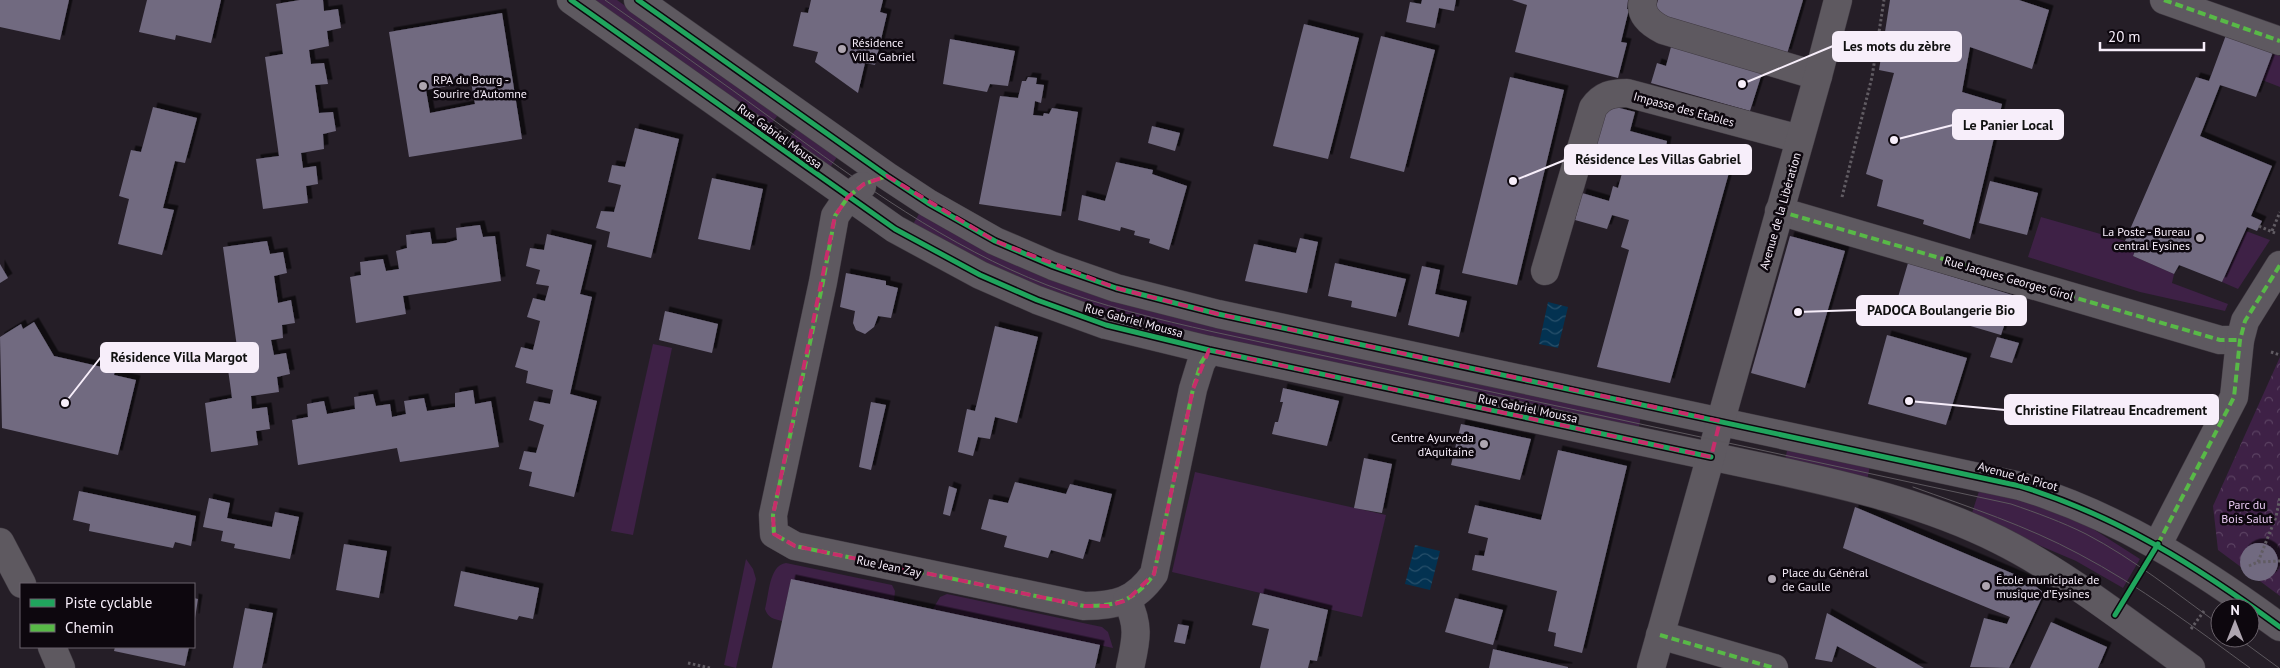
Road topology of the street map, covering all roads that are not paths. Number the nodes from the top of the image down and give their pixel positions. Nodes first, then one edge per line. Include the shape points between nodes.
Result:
1 (571, 0) edge
2 (638, 0) edge
3 (1643, 0) edge
4 (1838, 0) edge
5 (2164, 0) edge
6 (2280, 41) edge
7 (1818, 76) junction
8 (1800, 139) junction
9 (887, 176) junction
10 (848, 197) junction
11 (1779, 211) junction
12 (2280, 265) edge
13 (1545, 272) dead end
14 (2240, 340) junction
15 (1210, 350) junction
16 (1720, 422) junction
17 (1712, 457) junction
18 (0, 542) edge
19 (2158, 544) junction
20 (21, 583) edge
21 (1127, 600) junction
22 (2280, 627) edge
23 (1660, 635) junction
24 (52, 648) edge
25 (61, 668) edge
26 (1130, 668) edge
27 (1651, 668) edge
28 (1774, 668) edge
29 (2191, 668) edge

1 - 10 street, Rue Gabriel Moussa
2 - 9 street
3 - 7 street via 1645,16 1651,24 1663,30
4 - 7 street, Avenue de la Libération
5 - 6 street
7 - 8 street, Avenue de la Libération
8 - 11 street, Avenue de la Libération
8 - 13 street, Impasse des Etables via 1627,93 1606,95 1593,108
9 - 10 street, Rue Jean Zay via 864,184
9 - 16 street via 995,241 1116,288 1227,316
10 - 15 street, Rue Gabriel Moussa via 895,229 980,275 1037,300 1106,326
10 - 21 street, Rue Jean Zay via 835,216 773,515 774,534 795,546 1084,606 1108,606
11 - 14 street, Rue Jacques Georges Girol via 2220,340
11 - 16 street, Avenue de la Libération
12 - 14 street via 2244,321
14 - 19 street via 2234,397
15 - 17 street, Rue Gabriel Moussa
15 - 21 street, Rue Jean Zay via 1201,363 1193,389 1154,574 1146,586
16 - 17 street, Avenue de la Libération
16 - 19 street, Avenue de Picot via 2020,486 2060,498
17 - 23 street
17 - 29 street via 1864,490 1970,527 2035,559
18 - 20 street
19 - 22 street, Avenue de Picot via 2223,585
21 - 26 street via 1135,616 1137,632
23 - 27 street
23 - 28 street
24 - 25 street

